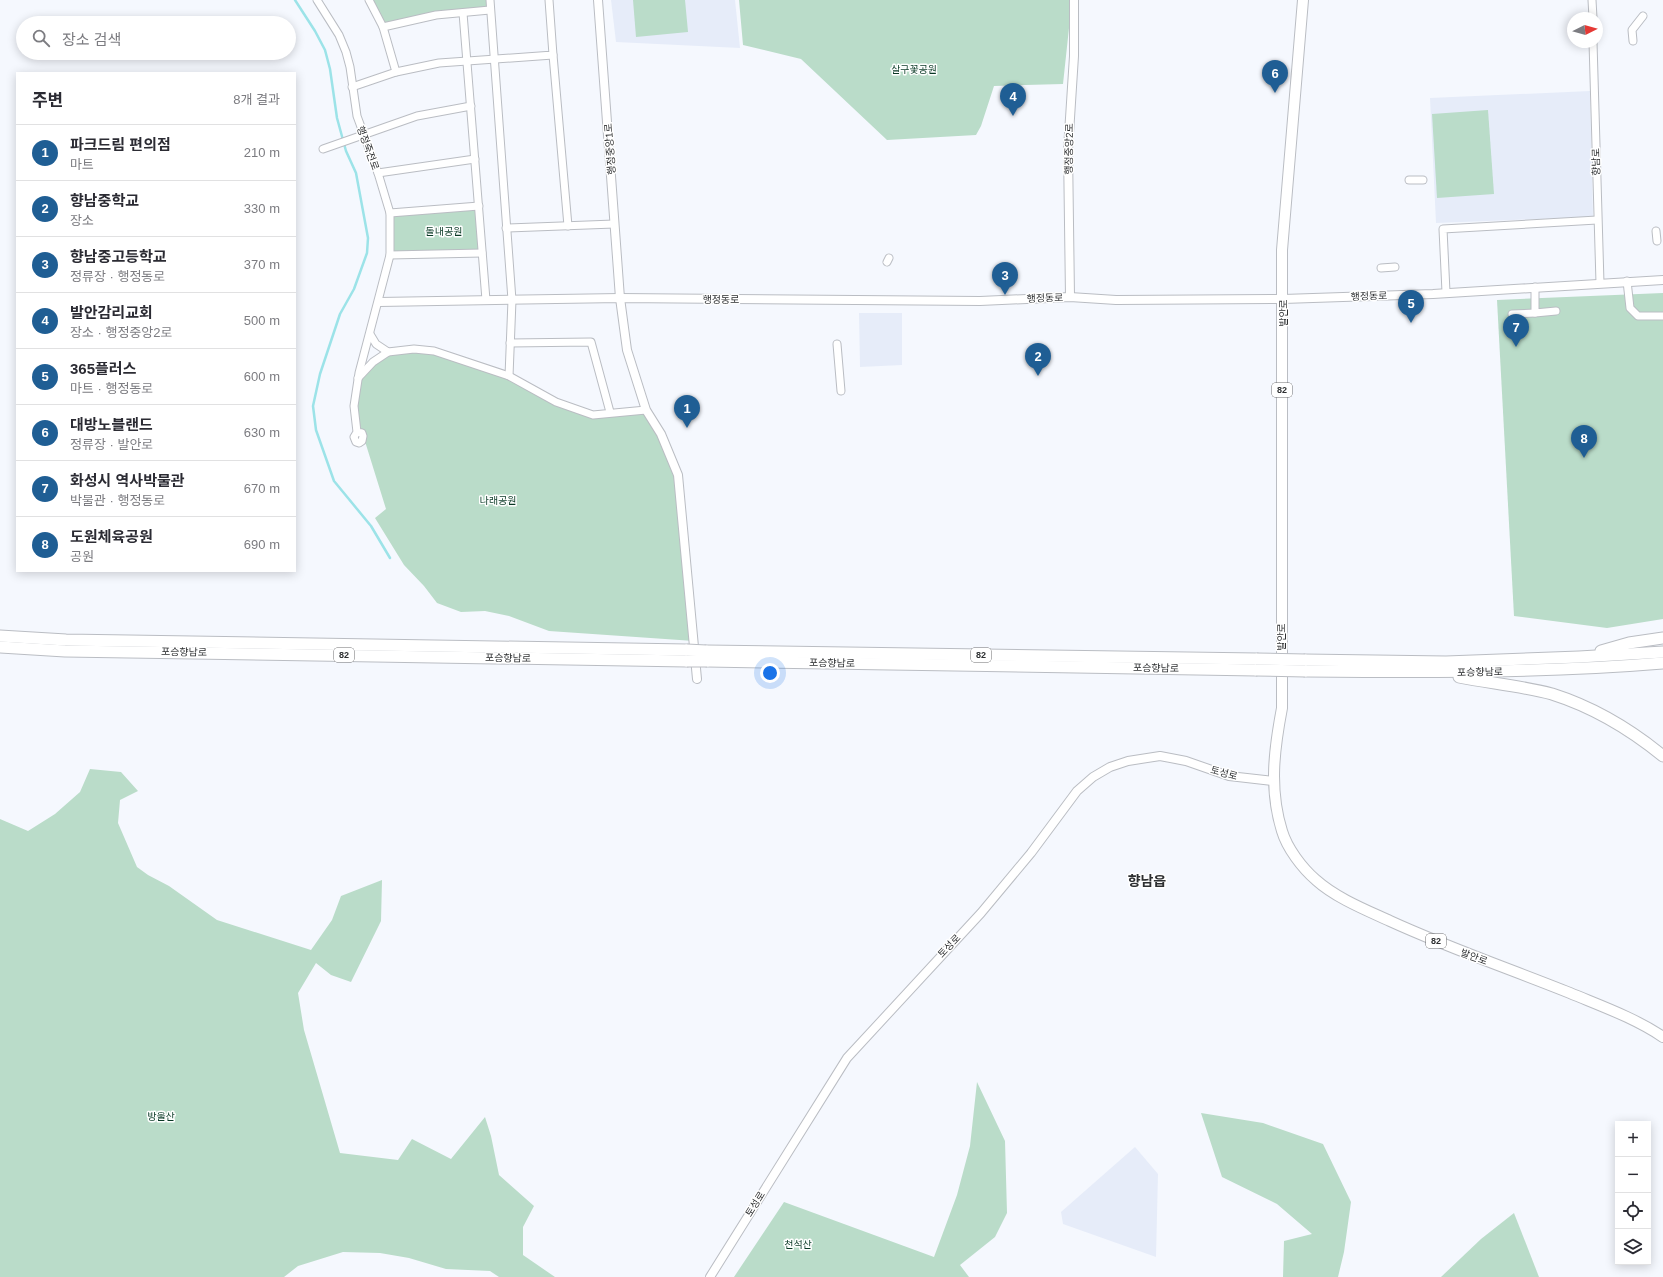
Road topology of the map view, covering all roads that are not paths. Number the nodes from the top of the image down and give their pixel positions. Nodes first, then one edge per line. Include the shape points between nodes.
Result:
1 (317, 0) edge
2 (368, 0) edge
3 (490, 0) edge
4 (549, 0) edge
5 (598, 0) edge
6 (1074, 0) edge
7 (1304, 0) edge
8 (1592, 0) edge
9 (490, 10) junction
10 (1593, 12) edge
11 (463, 13) junction
12 (1643, 16) dead end
13 (383, 27) junction
14 (1633, 41) dead end
15 (1593, 48) edge
16 (553, 55) junction
17 (494, 58) junction
18 (467, 61) junction
19 (396, 72) junction
20 (352, 87) junction
21 (471, 106) junction
22 (364, 134) junction
23 (323, 149) dead end
24 (475, 159) junction
25 (378, 173) junction
26 (1409, 180) dead end
27 (1423, 180) dead end
28 (479, 206) junction
29 (390, 213) junction
30 (1597, 220) junction
31 (614, 224) junction
32 (568, 226) junction
33 (506, 228) junction
34 (1656, 231) dead end
35 (1657, 241) dead end
36 (482, 252) junction
37 (390, 255) junction
38 (1395, 267) dead end
39 (1381, 268) dead end
40 (1663, 280) edge
41 (1627, 281) junction
42 (1600, 282) junction
43 (1535, 287) junction
44 (1446, 292) junction
45 (620, 298) junction
46 (1070, 298) junction
47 (1283, 299) junction
48 (486, 300) junction
49 (512, 300) junction
50 (379, 302) junction
51 (1556, 311) dead end
52 (1534, 313) junction
53 (1512, 314) dead end
54 (1663, 316) edge
55 (370, 334) junction
56 (510, 343) junction
57 (838, 344) dead end
58 (388, 352) junction
59 (509, 376) junction
60 (358, 378) junction
61 (841, 392) dead end
62 (646, 410) junction
63 (610, 412) junction
64 (357, 432) dead end
65 (0, 636) edge
66 (1663, 638) edge
67 (0, 647) edge
68 (1663, 652) edge
69 (687, 656) junction
70 (1579, 657) junction
71 (1663, 663) edge
72 (1256, 665) junction
73 (1439, 672) junction
74 (697, 679) dead end
75 (1663, 756) edge
76 (1272, 781) junction
77 (1663, 1037) edge
78 (710, 1277) edge

1 - 20 street, 행정죽전로 via 339,35 346,52
2 - 13 street
3 - 9 street
4 - 16 street
5 - 31 street, 행정중앙1로
6 - 46 street, 행정중앙2로 via 1074,56 1068,149
7 - 47 main road, 발안로 / 82 via 1282,250
8 - 10 street
9 - 11 street
9 - 17 street
11 - 13 street via 436,15
11 - 18 street
12 - 14 street via 1632,30
13 - 19 street
15 - 30 street, 향남로
16 - 17 street
16 - 32 street
17 - 18 street
17 - 33 street
18 - 19 street via 439,63
18 - 21 street
19 - 20 street
20 - 22 street, 행정죽전로 via 357,116
21 - 22 street via 418,116
21 - 24 street
22 - 23 street
22 - 25 street, 행정죽전로
24 - 25 street
24 - 28 street
25 - 29 street, 행정죽전로
26 - 27 street
28 - 29 street
28 - 36 street
29 - 37 street, 행정죽전로
30 - 42 street, 향남로
30 - 44 street via 1443,229
31 - 32 street
31 - 45 street, 행정중앙1로
32 - 33 street
33 - 49 street
34 - 35 street
36 - 37 street
36 - 48 street
37 - 50 street, 행정죽전로
38 - 39 street
40 - 41 street, 행정동로
41 - 42 street, 행정동로
41 - 54 street via 1630,308 1638,316
42 - 43 street, 행정동로
43 - 44 street, 행정동로
43 - 52 street
44 - 47 street, 행정동로
45 - 46 street, 행정동로 via 980,301
45 - 49 street, 행정동로
45 - 62 street, 행정중앙1로 via 627,350
46 - 47 street, 행정동로
47 - 76 main road, 발안로 / 82 via 1282,708
48 - 49 street, 행정동로
48 - 50 street, 행정동로
49 - 56 street
50 - 55 street, 행정죽전로
51 - 52 street
52 - 53 street
55 - 58 street via 376,344
55 - 60 street, 행정죽전로
56 - 59 street
56 - 63 street via 591,342
57 - 61 street
58 - 59 street via 414,349 434,351
58 - 60 street
59 - 63 street via 575,410 593,415
60 - 64 street, 행정죽전로 via 354,406
62 - 63 street
62 - 74 street, 행정중앙1로 via 661,434 678,475
65 - 69 highway, 포승향남로 / 82 via 66,640
66 - 70 highway via 1629,643
67 - 69 highway, 포승향남로 / 82 via 65,651
68 - 70 highway, 포승향남로 / 82
69 - 72 highway, 포승향남로 / 82, bridge
70 - 72 highway, 포승향남로 / 82, bridge via 1446,662 1305,660
71 - 73 highway, 포승향남로 / 82 via 1594,669
72 - 73 highway, 포승향남로 / 82, bridge via 1305,671
73 - 75 highway via 1551,694 1578,703 1604,715
76 - 77 main road, 발안로 / 82 via 1282,832 1296,857 1316,881 1350,902 1422,935 1589,1001
76 - 78 street, 토성로 via 1229,776 1186,761 1160,756 1110,767 1093,777 1077,792 981,913 847,1058

